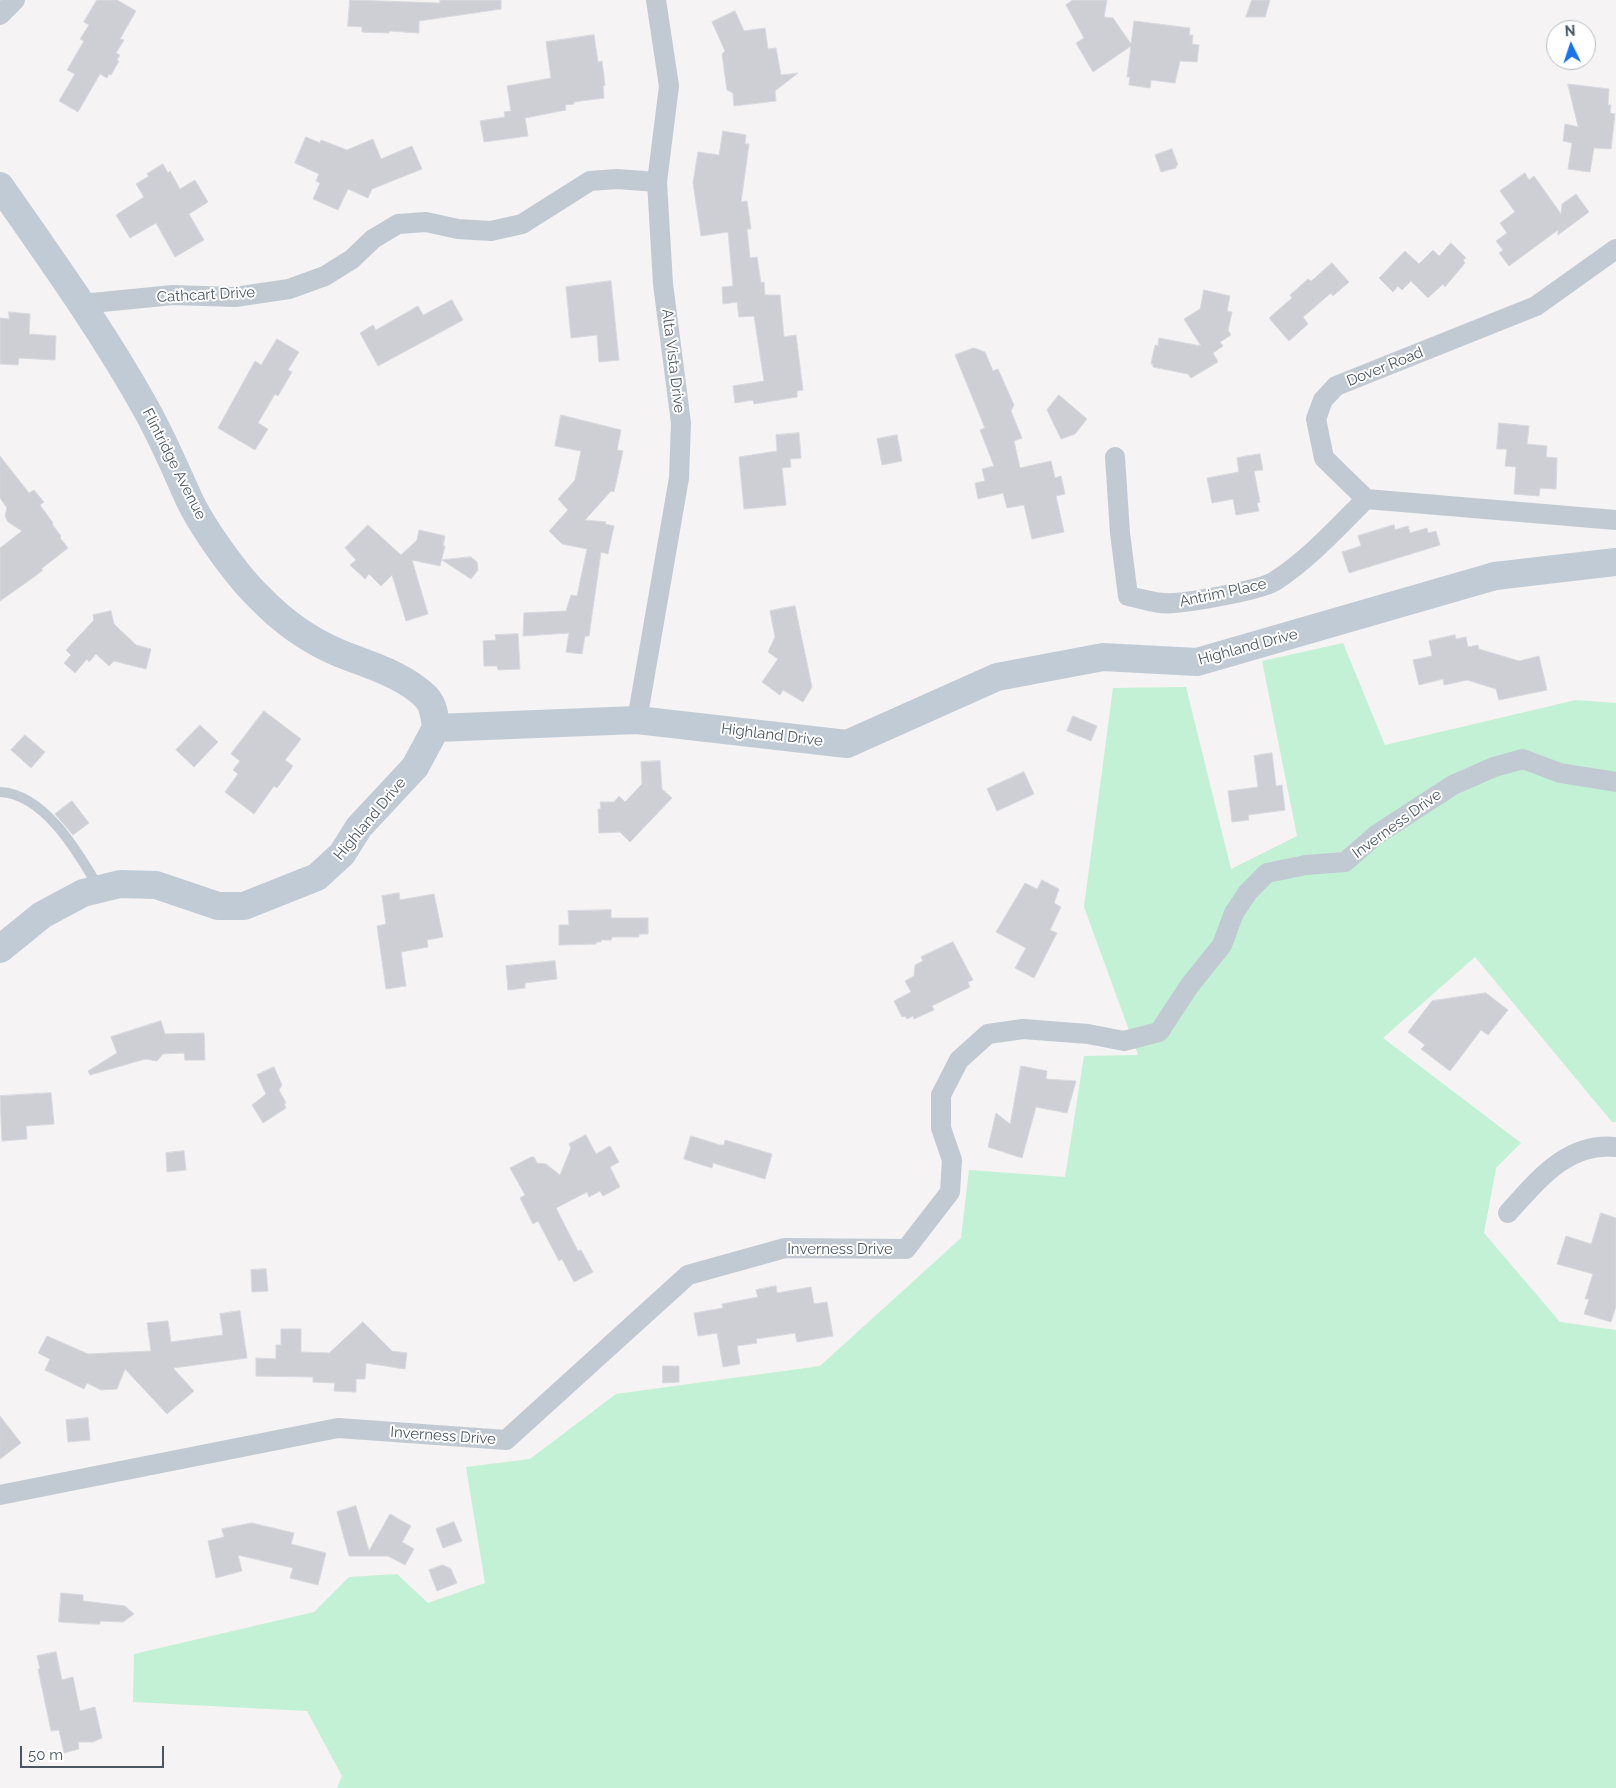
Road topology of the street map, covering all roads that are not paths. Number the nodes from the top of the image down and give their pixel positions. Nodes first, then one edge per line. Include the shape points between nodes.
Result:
1 (15, 0) edge
2 (656, 0) edge
3 (0, 15) edge
4 (657, 182) junction
5 (0, 186) edge
6 (1616, 249) edge
7 (82, 304) junction
8 (1115, 457) dead end
9 (1366, 499) junction
10 (1616, 520) edge
11 (1616, 562) edge
12 (637, 720) junction
13 (436, 728) junction
14 (1616, 782) edge
15 (0, 792) edge
16 (99, 889) junction
17 (0, 949) edge
18 (1616, 1148) edge
19 (1508, 1213) dead end
20 (0, 1496) edge

1 - 3 street
2 - 4 street, Alta Vista Drive via 669,86
4 - 7 street, Cathcart Drive via 590,181 522,224 491,230 458,229 426,222 398,224 325,276 289,289 235,296 173,295
4 - 12 street, Alta Vista Drive via 662,284 681,423 680,460
5 - 7 street, Flintridge Avenue
6 - 9 street, Dover Road via 1536,306 1336,386 1323,400 1316,420 1324,458
7 - 13 street, Flintridge Avenue via 145,406 190,501 217,544 258,596 294,629 337,652 407,682 427,698
8 - 9 street, Antrim Place via 1128,596 1150,601 1172,604 1273,583 1319,546
9 - 10 street
11 - 12 street, Highland Drive via 1494,576 1197,662 1103,657 997,676 848,744
12 - 13 street, Highland Drive
13 - 16 street, Highland Drive via 414,767 359,827 342,854 317,877 244,906 218,906 156,885 120,884
14 - 20 street, Inverness Drive via 1560,773 1523,759 1494,767 1453,785 1376,835 1345,862 1306,864 1267,873 1248,892 1234,913 1222,945 1159,1032 1124,1041 1088,1034 1023,1029 988,1034 959,1060 942,1095 941,1128 952,1160 950,1192 906,1249 785,1248 688,1275 506,1440 338,1428
15 - 16 lane via 22,796 44,813 75,848
16 - 17 street, Highland Drive via 84,893 42,915
18 - 19 street via 1602,1146 1576,1152 1546,1170

